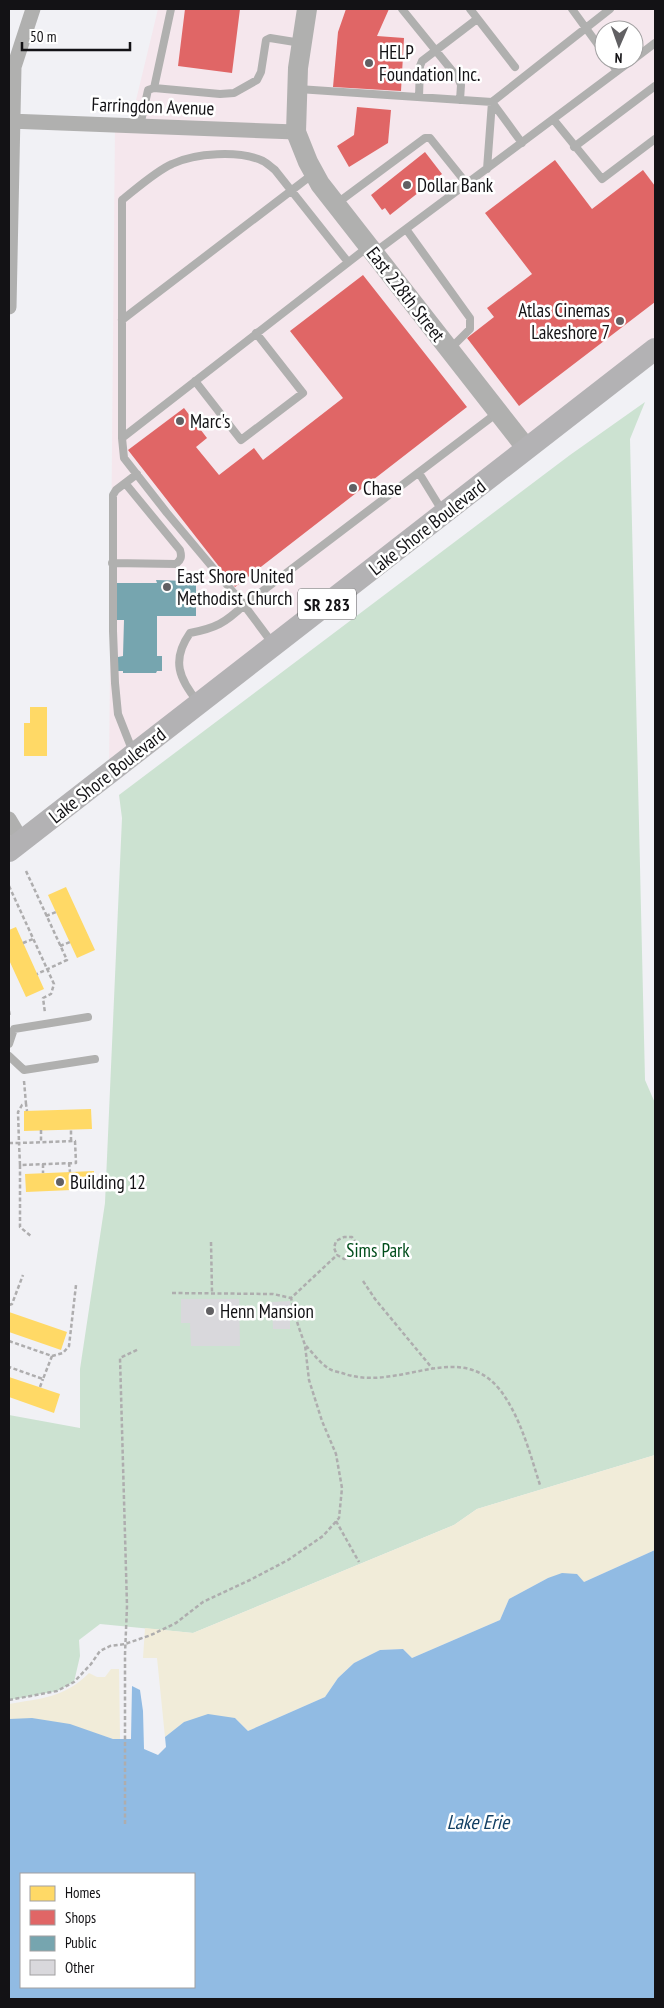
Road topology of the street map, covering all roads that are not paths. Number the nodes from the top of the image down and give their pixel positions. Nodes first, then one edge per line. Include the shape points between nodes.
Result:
1 (33, 9) edge
2 (171, 9) edge
3 (307, 9) edge
4 (402, 9) edge
5 (470, 9) edge
6 (572, 9) edge
7 (610, 9) edge
8 (477, 18) junction
9 (586, 28) junction
10 (594, 39) edge
11 (301, 43) junction
12 (655, 43) edge
13 (435, 51) junction
14 (644, 51) edge
15 (516, 67) dead end
16 (617, 71) edge
17 (655, 86) edge
18 (154, 88) junction
19 (298, 89) junction
20 (419, 97) junction
21 (460, 100) junction
22 (492, 102) junction
23 (553, 119) junction
24 (11, 121) edge
25 (140, 126) junction
26 (296, 132) junction
27 (522, 143) junction
28 (654, 144) edge
29 (574, 147) junction
30 (486, 169) junction
31 (314, 173) junction
32 (467, 184) junction
33 (292, 190) junction
34 (336, 204) junction
35 (406, 229) junction
36 (371, 250) junction
37 (348, 262) junction
38 (9, 308) edge
39 (122, 320) junction
40 (256, 333) junction
41 (449, 350) junction
42 (654, 352) edge
43 (195, 381) junction
44 (498, 412) junction
45 (122, 438) junction
46 (527, 449) junction
47 (419, 473) junction
48 (137, 474) junction
49 (125, 483) junction
50 (444, 514) junction
51 (112, 563) junction
52 (244, 605) junction
53 (274, 646) junction
54 (199, 704) junction
55 (134, 754) junction
56 (9, 819) edge
57 (15, 846) edge
58 (88, 1017) dead end
59 (9, 1044) edge
60 (9, 1056) edge
61 (95, 1058) dead end

1 - 24 street via 14,67
2 - 18 lane
3 - 11 street
4 - 13 lane
5 - 8 lane
6 - 9 lane
7 - 9 lane
8 - 13 lane
8 - 15 lane
9 - 10 lane
9 - 22 lane
11 - 18 lane via 266,40 257,80 234,94
11 - 19 street
12 - 14 lane
13 - 20 lane via 420,66
13 - 21 lane via 458,78
16 - 23 lane
17 - 29 lane
18 - 25 lane via 148,90
19 - 20 lane
19 - 26 street
20 - 21 lane
21 - 22 lane
22 - 27 lane
22 - 30 lane
23 - 27 lane
23 - 29 lane
24 - 25 street, Farringdon Avenue
24 - 38 street
25 - 26 street, Farringdon Avenue
26 - 31 street, East 228th Street
27 - 30 lane
28 - 29 lane via 602,178
30 - 32 lane
31 - 33 lane
31 - 34 street, East 228th Street
32 - 34 lane via 430,138 425,138
32 - 35 lane
33 - 37 lane
33 - 39 lane
33 - 39 lane via 263,161 229,154 197,157 172,164 122,200
34 - 36 street, East 228th Street
35 - 36 lane
35 - 41 lane via 470,318 470,329
36 - 37 lane
36 - 41 street, East 228th Street
37 - 40 lane
39 - 45 lane
40 - 43 lane
40 - 43 lane via 303,392 241,440
41 - 44 street, East 228th Street
42 - 46 main road, Lake Shore Boulevard / SR 283
43 - 45 lane
44 - 46 street, East 228th Street
44 - 47 lane
45 - 48 lane via 124,458
46 - 50 main road, Lake Shore Boulevard / SR 283
47 - 50 lane
47 - 52 lane
48 - 49 lane
48 - 52 lane
49 - 51 lane via 113,495
49 - 51 lane via 182,556 176,564
50 - 53 main road, Lake Shore Boulevard / SR 283
51 - 55 lane via 118,714
52 - 53 lane
52 - 54 lane via 228,620 190,634 181,645 178,667 185,687
53 - 54 main road, Lake Shore Boulevard / SR 283
54 - 55 main road, Lake Shore Boulevard / SR 283
55 - 57 main road, Lake Shore Boulevard / SR 283
56 - 57 street
58 - 59 lane via 14,1029
60 - 61 lane via 24,1070

